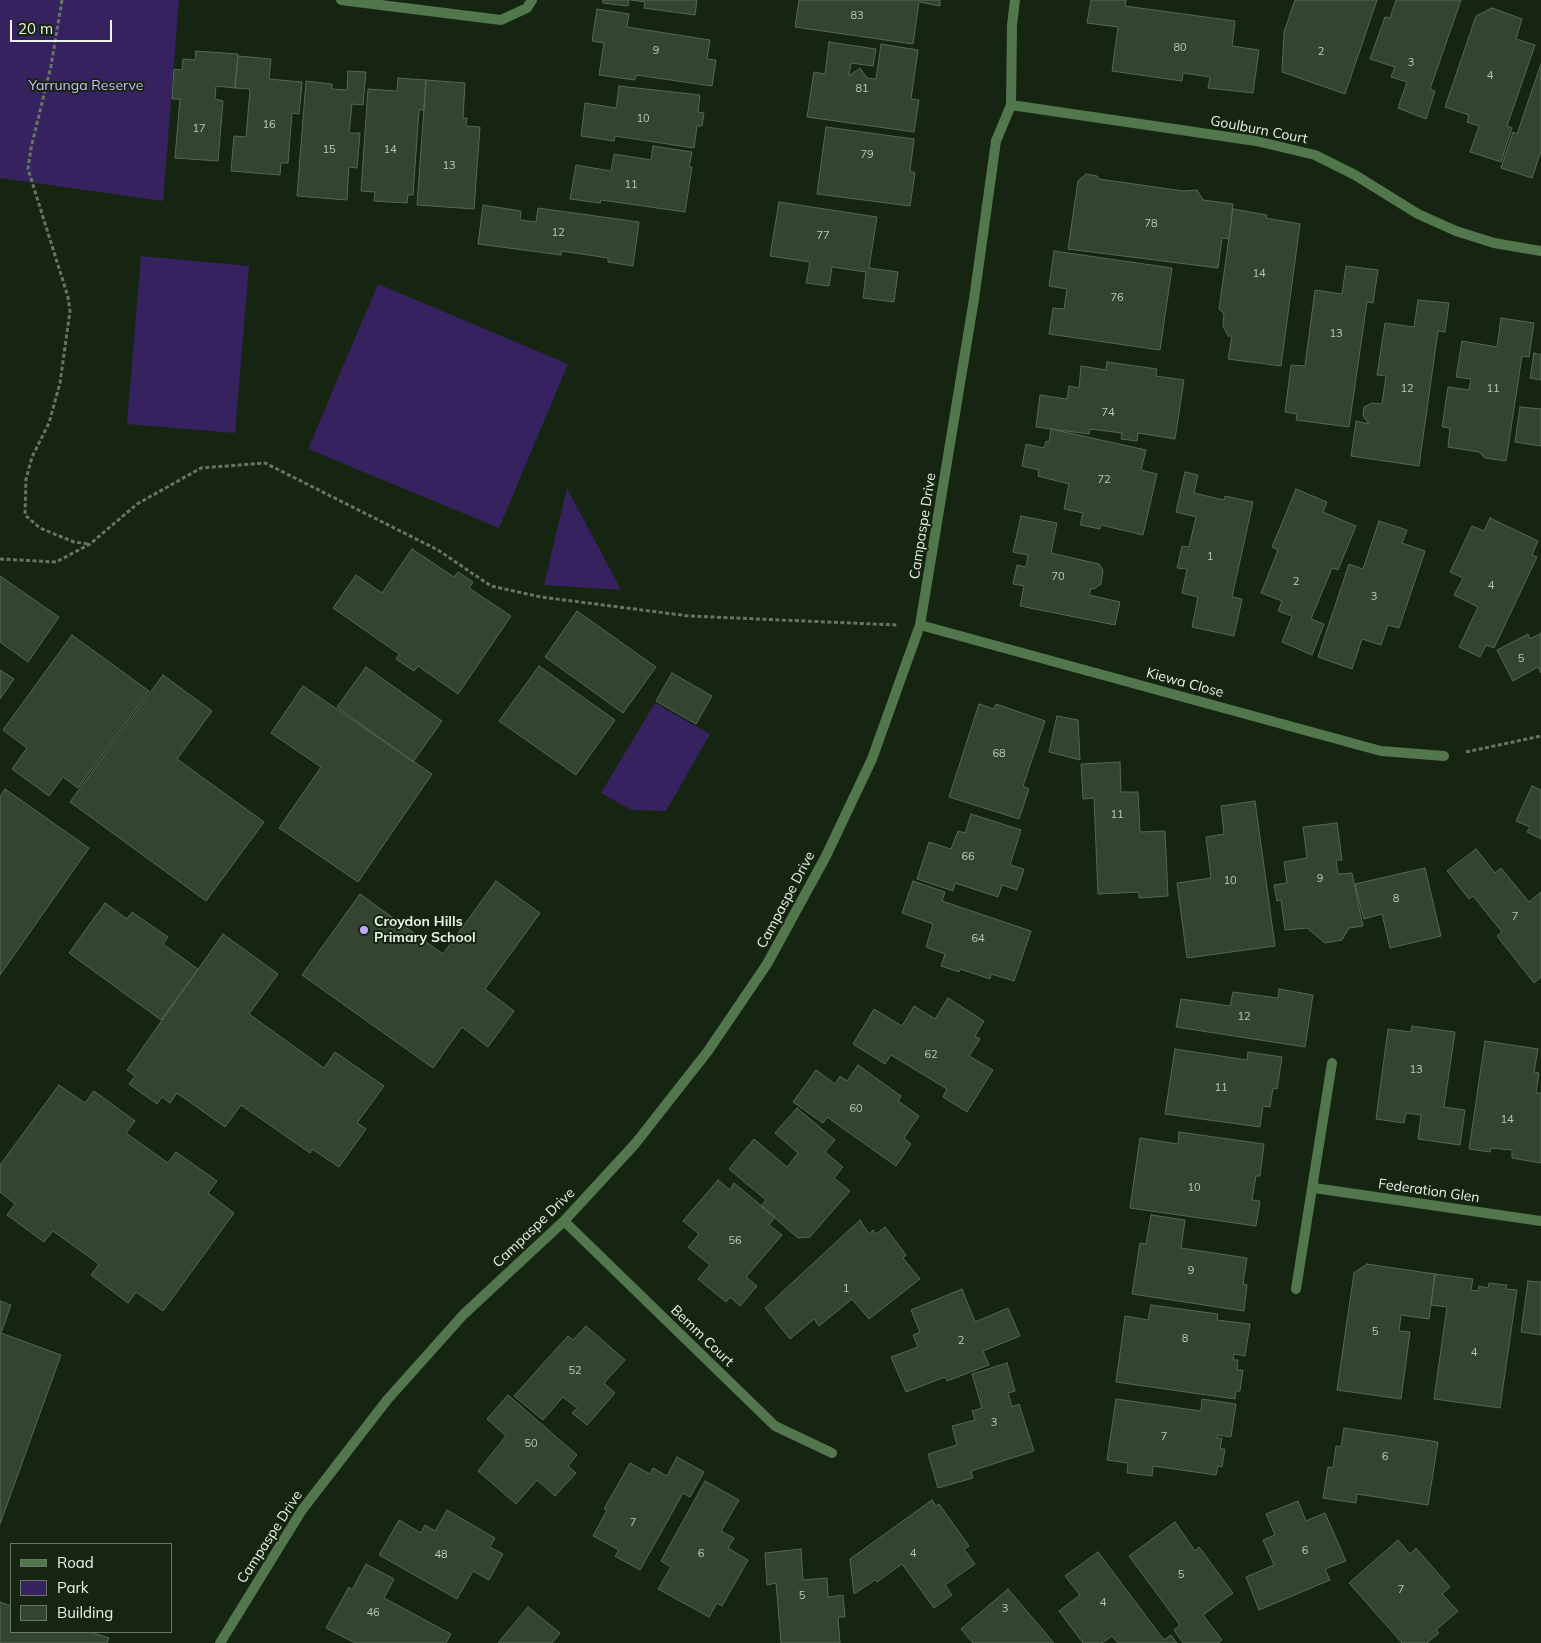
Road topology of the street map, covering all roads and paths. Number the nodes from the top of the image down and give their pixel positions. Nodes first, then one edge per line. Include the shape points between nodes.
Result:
1 (62, 0) edge
2 (341, 0) edge
3 (532, 0) edge
4 (1015, 0) edge
5 (1011, 104) junction
6 (1541, 251) edge
7 (90, 544) junction
8 (0, 559) edge
9 (920, 626) junction
10 (1541, 736) edge
11 (1444, 756) joint
12 (1332, 1062) dead end
13 (1314, 1188) junction
14 (564, 1221) junction
15 (1541, 1221) edge
16 (1296, 1289) dead end
17 (832, 1452) dead end
18 (220, 1643) edge

1 - 7 path via 28,169 70,311 60,383 49,423 32,456 26,479 25,515 40,528 74,542
2 - 3 street via 501,20 527,8
4 - 5 street, Campaspe Drive
5 - 6 street, Goulburn Court via 1256,141 1315,155 1355,175 1418,214 1456,231 1494,243
5 - 9 street, Campaspe Drive via 996,141 973,309
7 - 8 path via 56,562
7 - 9 path via 137,504 201,468 265,463 438,550 492,586 540,597 690,616
9 - 11 street, Kiewa Close via 1382,751
9 - 14 street, Campaspe Drive via 872,759 826,856 767,964 708,1051 635,1144
10 - 11 path
12 - 13 street
13 - 15 street, Federation Glen
13 - 16 street
14 - 17 street, Bemm Court via 775,1426
14 - 18 street, Campaspe Drive via 463,1315 387,1400 302,1510

